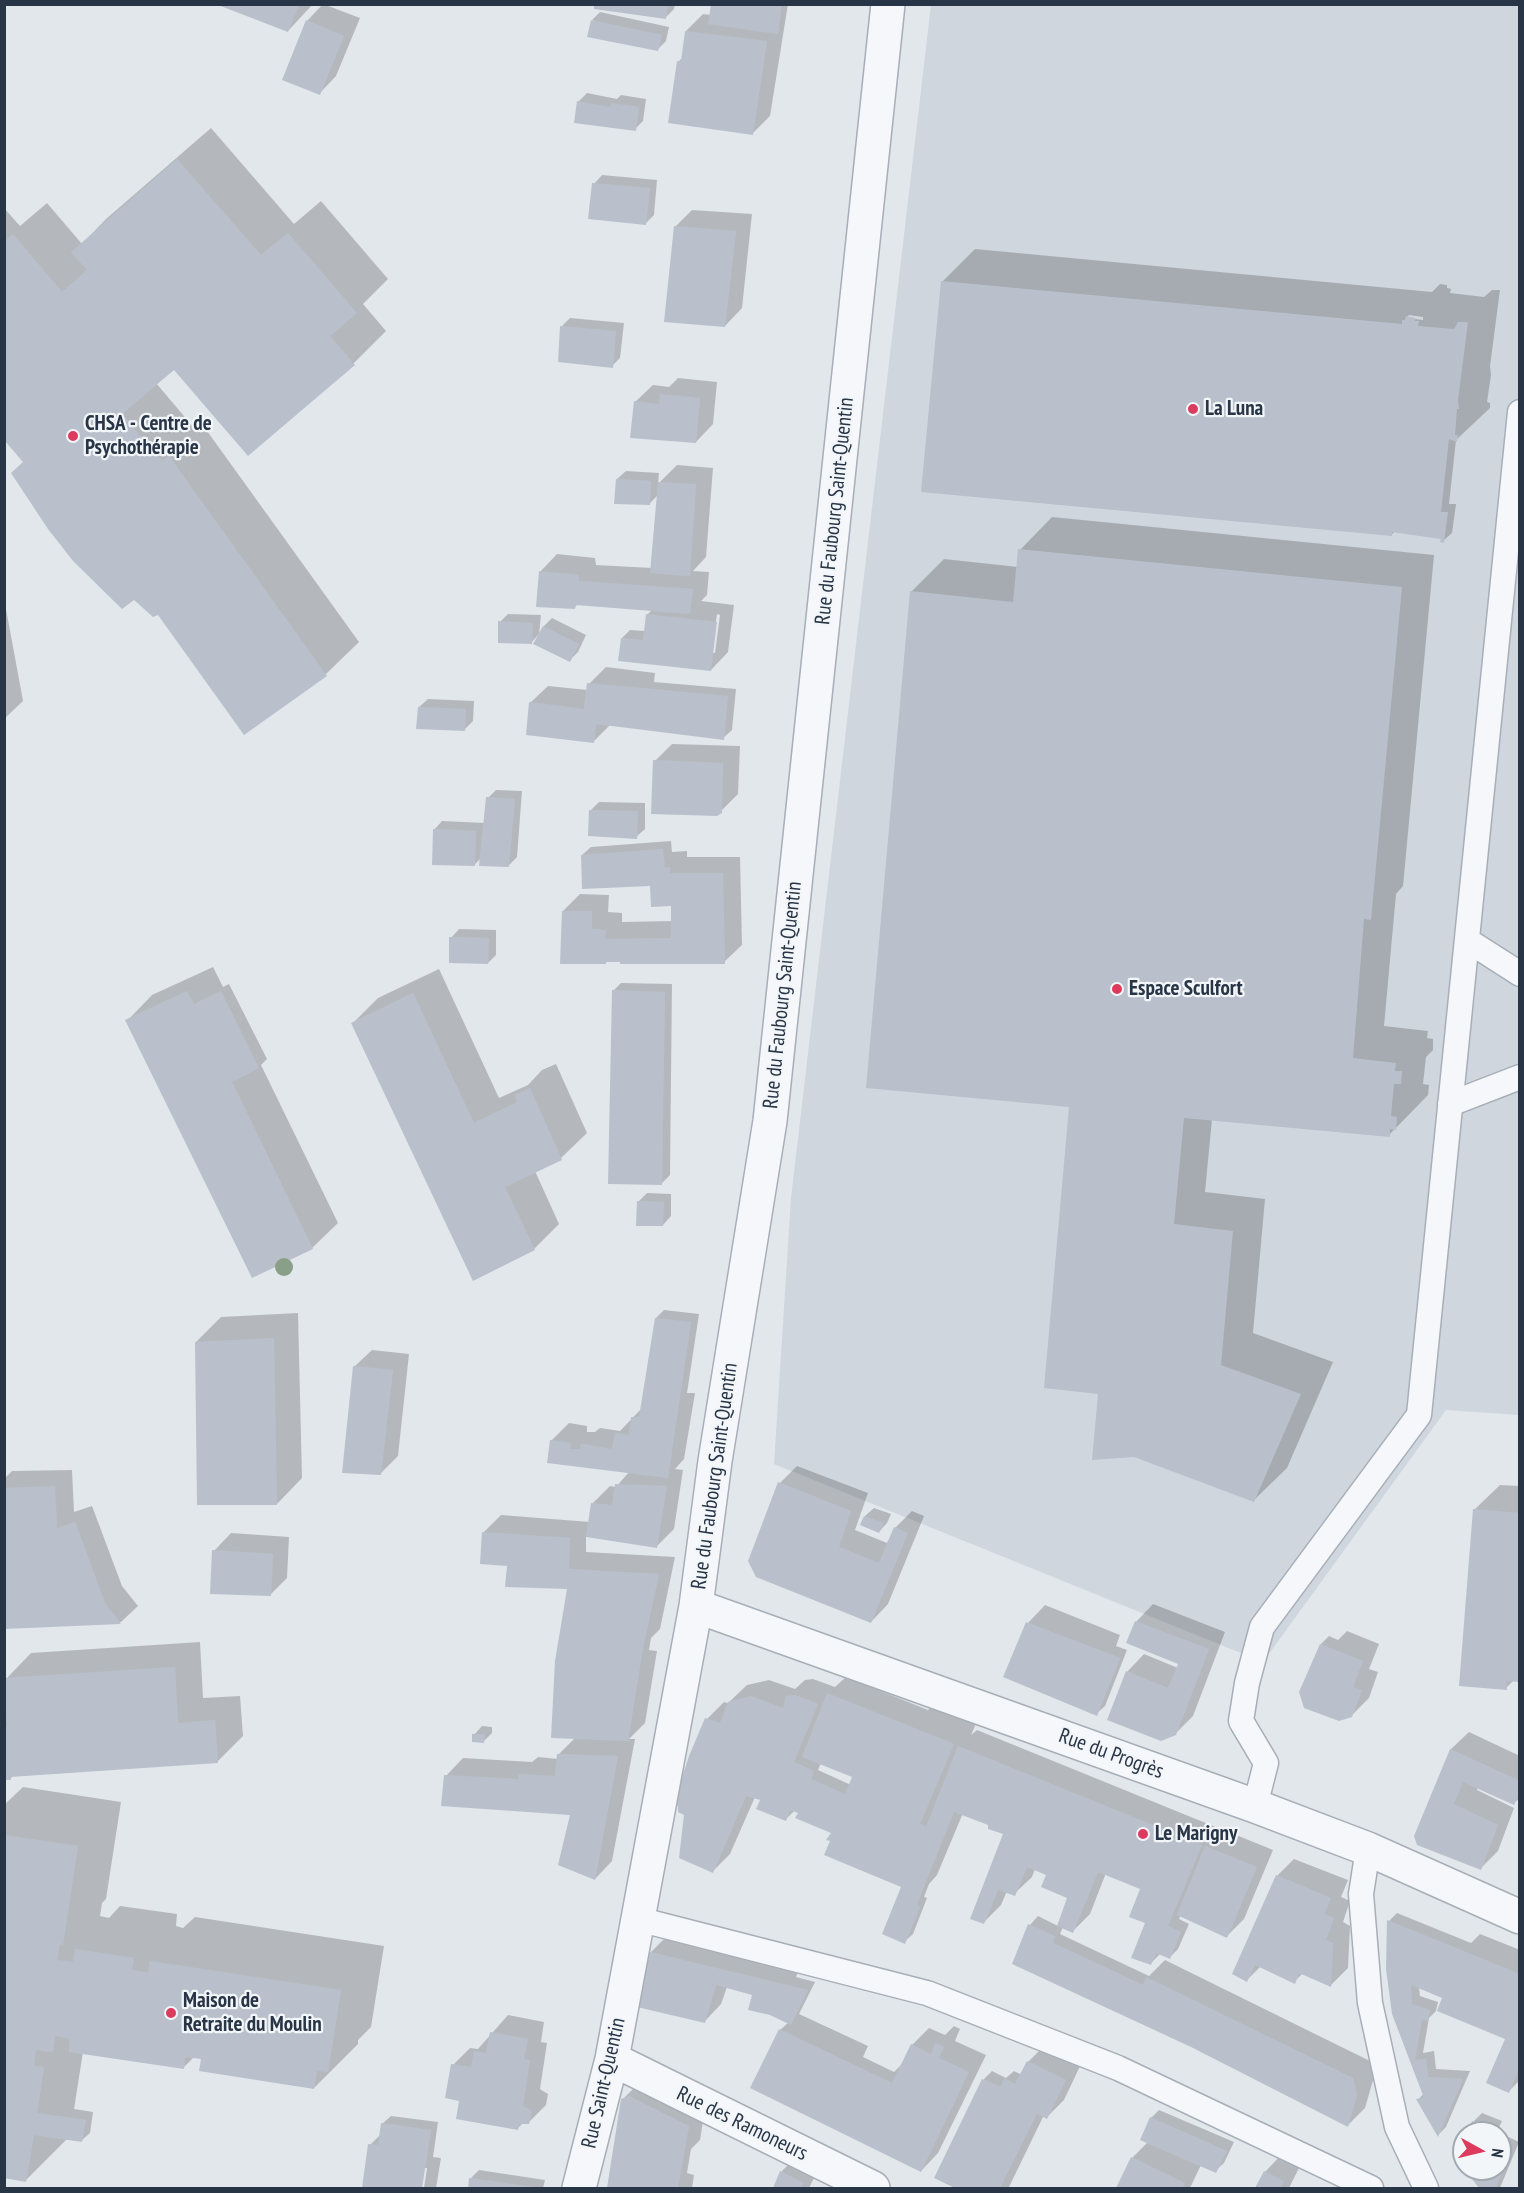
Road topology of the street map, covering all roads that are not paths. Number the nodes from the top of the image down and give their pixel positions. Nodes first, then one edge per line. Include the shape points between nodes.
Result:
1 (888, 4) edge
2 (1520, 412) edge
3 (1467, 940) junction
4 (1520, 974) edge
5 (1520, 1077) edge
6 (1450, 1104) junction
7 (696, 1606) junction
8 (1256, 1806) junction
9 (1368, 1849) junction
10 (1520, 1917) edge
11 (638, 1919) junction
12 (628, 1978) joint
13 (612, 2059) junction
14 (579, 2188) edge
15 (873, 2188) edge
16 (1371, 2188) edge
17 (1426, 2188) edge

1 - 7 street, Rue du Faubourg Saint-Quentin via 770,1120 715,1461
2 - 3 lane
3 - 4 lane
3 - 6 lane
5 - 6 lane
6 - 8 lane via 1419,1415 1262,1627 1246,1683 1241,1721 1266,1763
7 - 8 street, Rue du Progrès
7 - 11 street, Rue du Faubourg Saint-Quentin
8 - 9 street, Rue du Progrès
9 - 10 street, Rue du Progrès
9 - 17 lane via 1361,1894 1370,2003 1397,2127
11 - 12 street, Rue du Faubourg Saint-Quentin
11 - 16 lane via 927,1993 1118,2068
12 - 13 street, Rue Saint-Quentin
13 - 14 street, Rue Saint-Quentin
13 - 15 street, Rue des Ramoneurs

